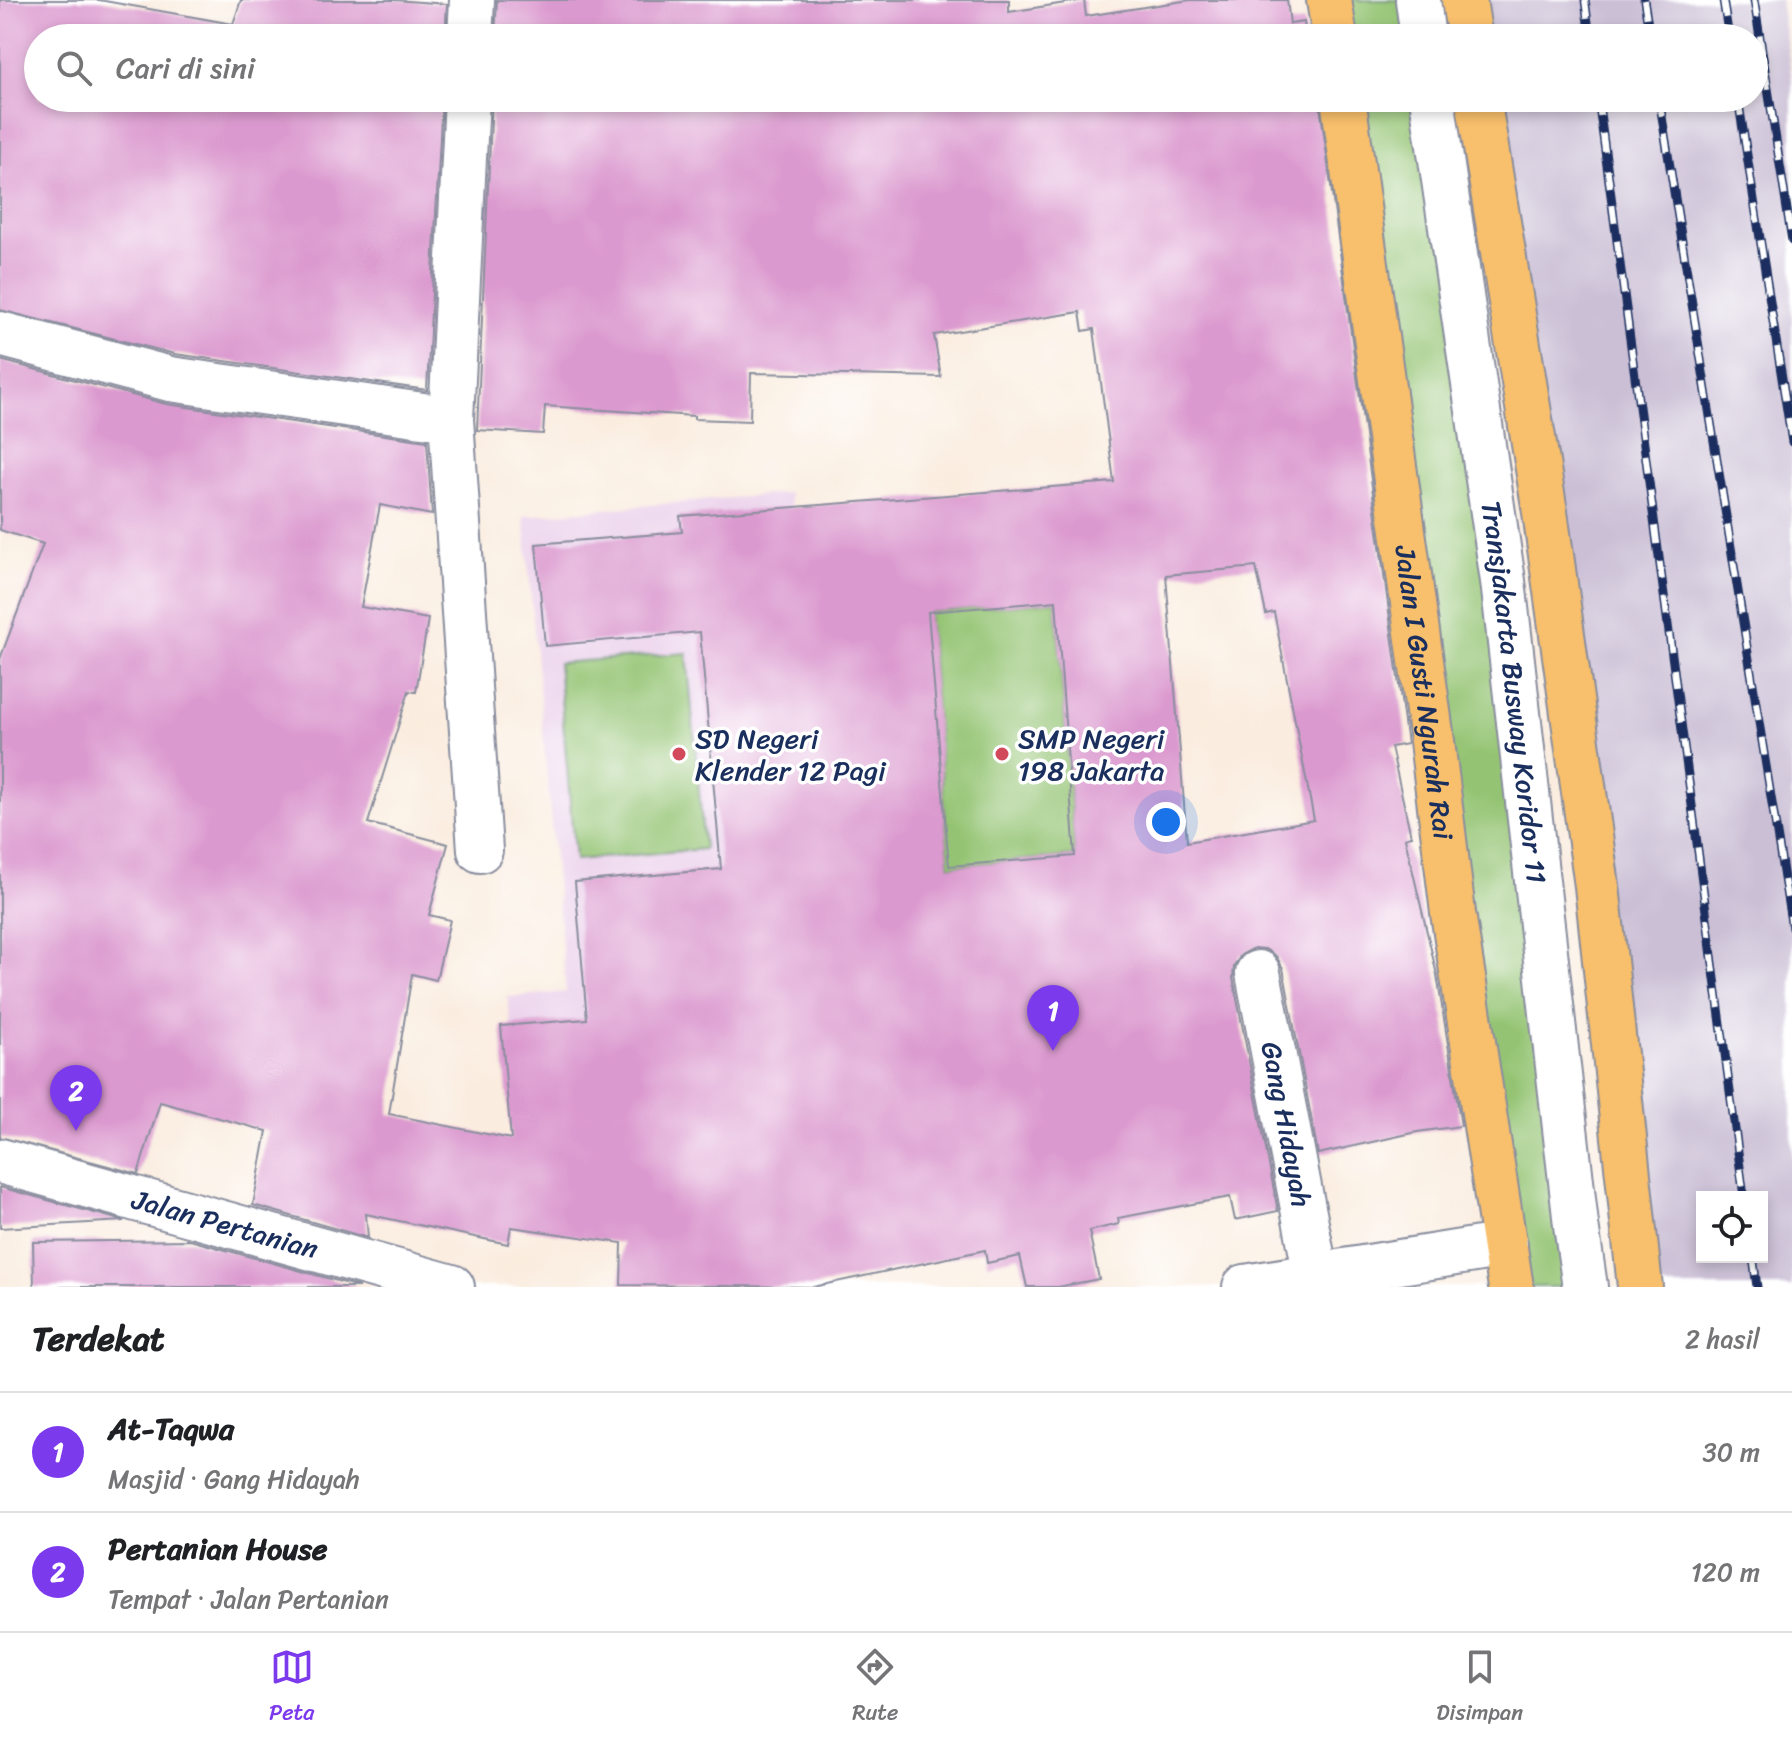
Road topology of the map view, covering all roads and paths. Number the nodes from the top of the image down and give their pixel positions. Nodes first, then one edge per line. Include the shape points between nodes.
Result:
1 (472, 0) edge
2 (1329, 0) edge
3 (1418, 0) edge
4 (1464, 0) edge
5 (471, 24) edge
6 (1333, 24) edge
7 (1421, 24) edge
8 (1468, 24) edge
9 (466, 112) edge
10 (1345, 112) edge
11 (1434, 112) edge
12 (1480, 112) edge
13 (0, 334) edge
14 (451, 419) junction
15 (480, 850) dead end
16 (1258, 973) dead end
17 (0, 1161) edge
18 (1505, 1245) junction
19 (1316, 1276) junction
20 (452, 1287) edge
21 (1245, 1287) edge
22 (1511, 1287) edge
23 (1585, 1287) edge
24 (1640, 1287) edge

1 - 5 street
2 - 6 main road
3 - 7 street
4 - 8 main road
9 - 14 street
10 - 18 main road, Jalan I Gusti Ngurah Rai via 1453,913
11 - 23 street, Transjakarta Busway Koridor 11 via 1503,581
12 - 24 main road via 1593,855
13 - 14 street via 170,379
14 - 15 street
16 - 19 street, Gang Hidayah
17 - 20 street, Jalan Pertanian
18 - 19 street
18 - 22 main road, Jalan I Gusti Ngurah Rai
19 - 21 street

